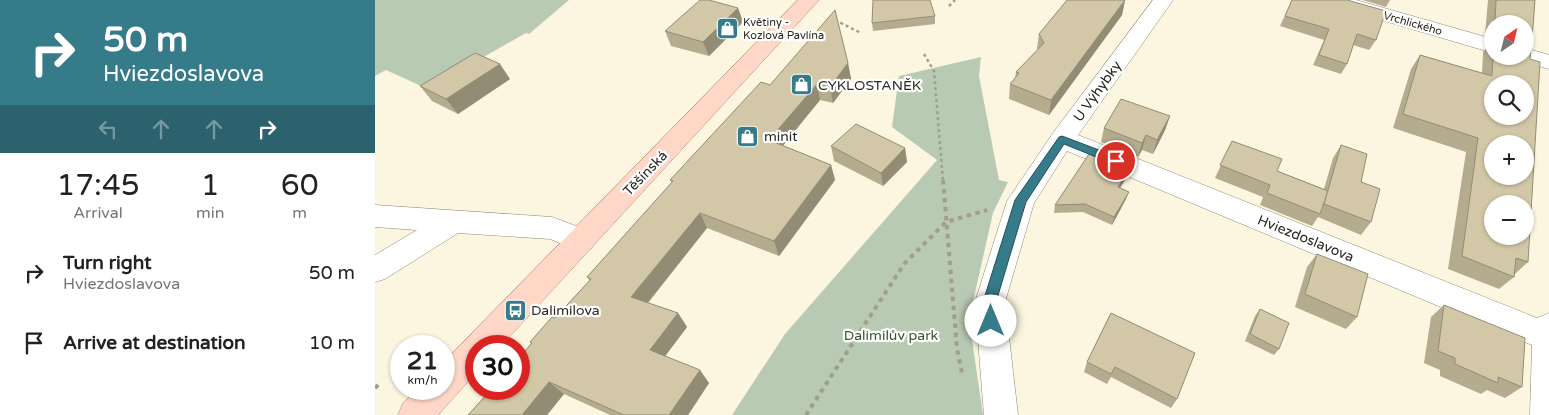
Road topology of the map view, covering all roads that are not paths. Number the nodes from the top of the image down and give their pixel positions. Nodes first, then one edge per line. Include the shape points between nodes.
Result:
1 (809, 0) edge
2 (1163, 0) edge
3 (1334, 0) edge
4 (1484, 43) edge
5 (1534, 58) edge
6 (1549, 62) edge
7 (1062, 139) junction
8 (375, 216) edge
9 (453, 222) junction
10 (582, 240) junction
11 (375, 270) edge
12 (1549, 327) edge
13 (491, 335) edge
14 (1549, 337) edge
15 (465, 362) edge
16 (455, 373) edge
17 (429, 400) edge
18 (415, 415) edge
19 (1001, 415) edge
20 (1547, 415) edge

1 - 10 main road, Těšínská
2 - 7 street, U Výhybky
3 - 4 street, Vrchlického
5 - 6 street
7 - 14 street, Hviezdoslavova
7 - 19 street, U Výhybky via 1021,200 989,302
8 - 9 street
9 - 10 street via 552,228
9 - 11 street
10 - 13 main road, Těšínská
12 - 14 street
14 - 20 street
15 - 16 main road
17 - 18 main road

